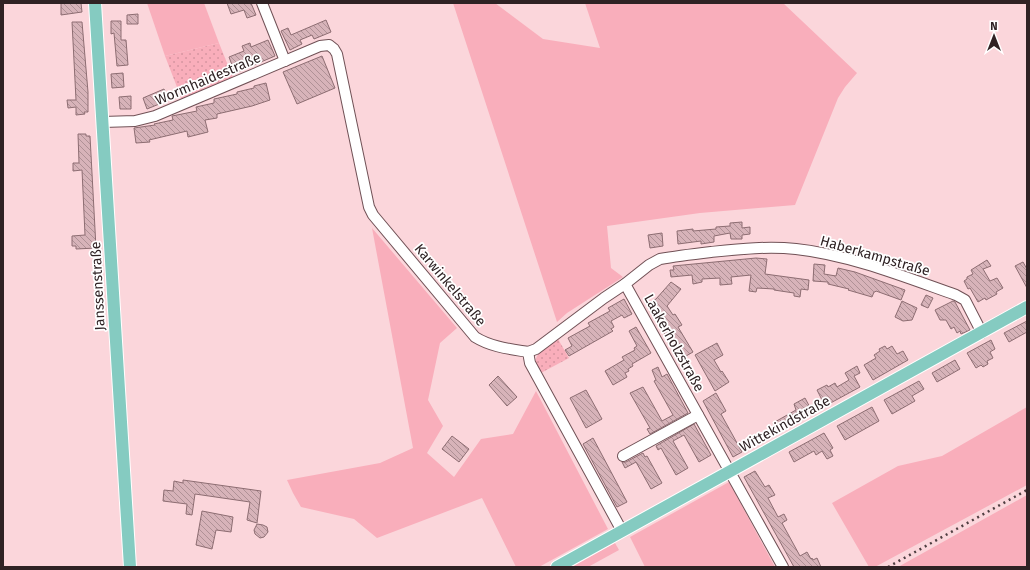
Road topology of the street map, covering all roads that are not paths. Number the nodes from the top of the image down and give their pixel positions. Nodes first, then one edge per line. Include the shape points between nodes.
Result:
1 (95, 3) edge
2 (262, 3) edge
3 (320, 46) joint
4 (285, 61) junction
5 (102, 122) junction
6 (625, 284) junction
7 (1027, 307) edge
8 (982, 333) junction
9 (528, 352) junction
10 (698, 415) junction
11 (623, 456) dead end
12 (730, 471) junction
13 (622, 531) junction
14 (130, 567) edge
15 (557, 567) edge
16 (783, 567) edge

1 - 5 main road, Janssenstraße
2 - 4 street
3 - 4 street, Wormhaidestraße
3 - 9 street, Karwinkelstraße via 329,45 337,54 369,207 373,215 475,337 494,346
4 - 5 street, Wormhaidestraße via 155,116 135,121
5 - 14 main road, Janssenstraße
6 - 8 street, Haberkampstraße via 660,259 769,248 827,254 962,297
6 - 9 street, Haberkampstraße via 536,349
6 - 10 street, Laakerholzstraße
7 - 8 main road, Wittekindstraße
8 - 12 main road, Wittekindstraße
9 - 13 street via 530,363
10 - 11 street, Laakerholzstraße
10 - 12 street, Laakerholzstraße
12 - 13 main road, Wittekindstraße
12 - 16 street, Laakerholzstraße
13 - 15 main road, Wittekindstraße

